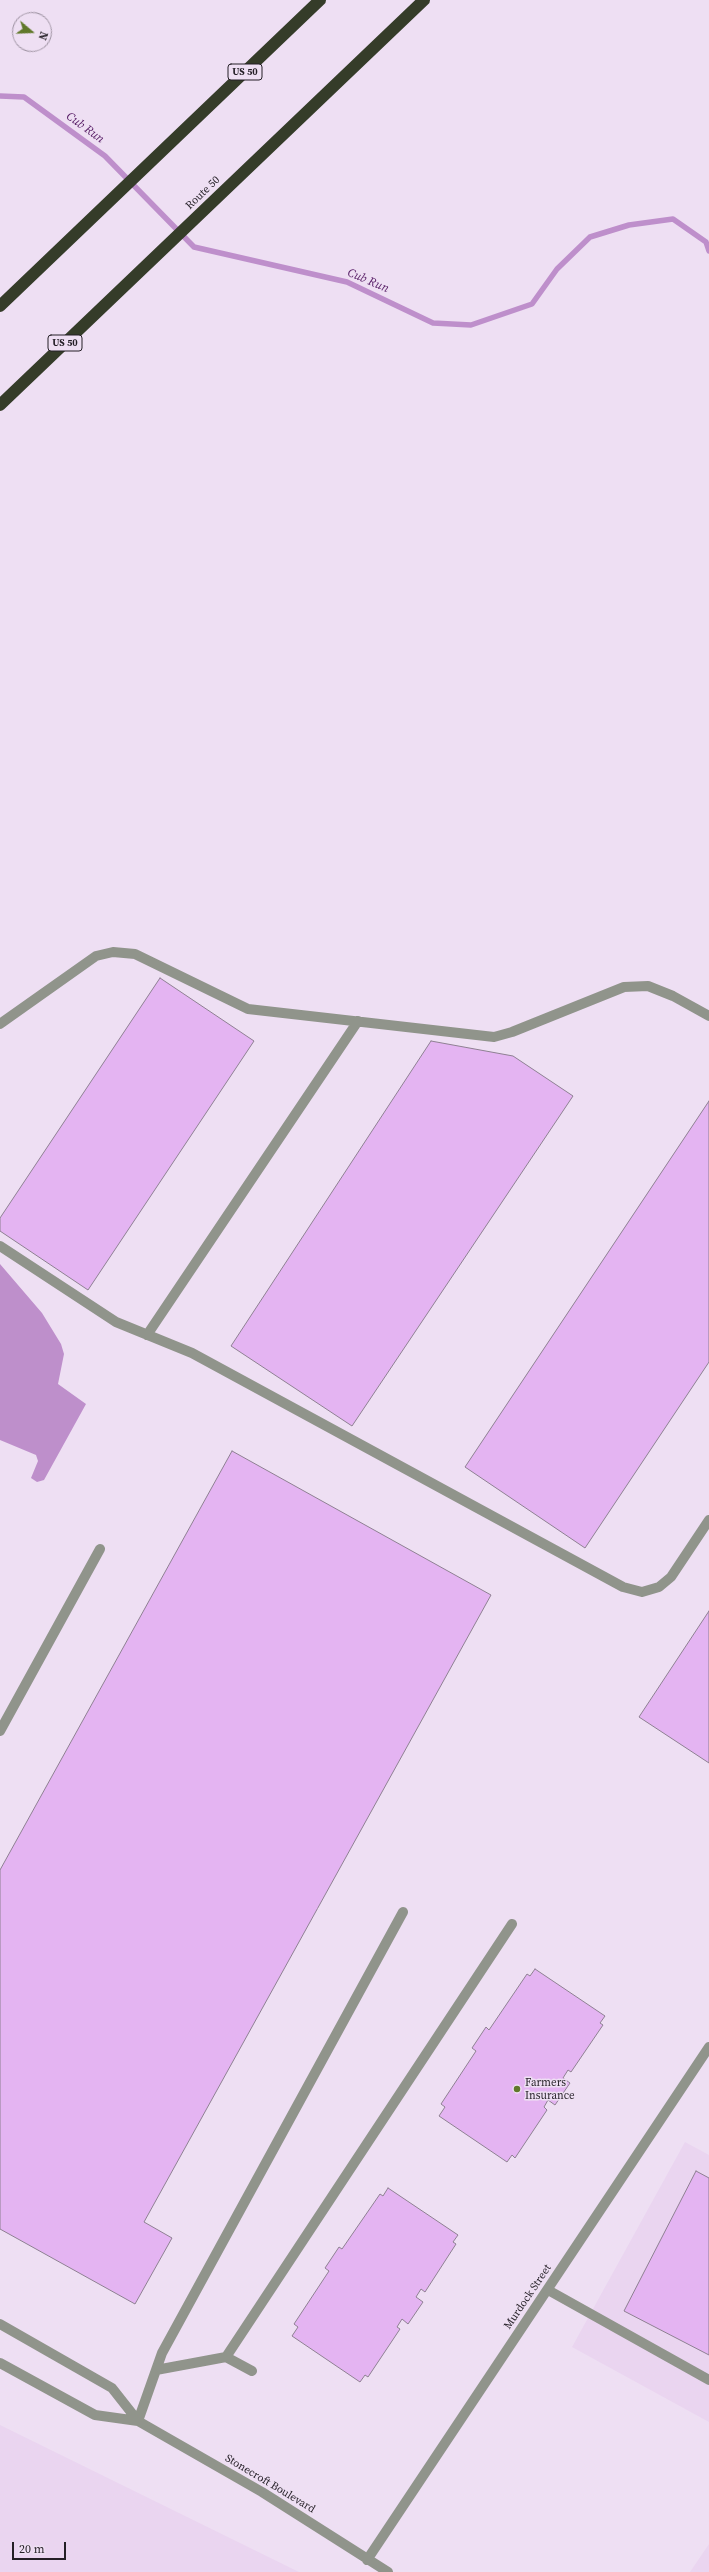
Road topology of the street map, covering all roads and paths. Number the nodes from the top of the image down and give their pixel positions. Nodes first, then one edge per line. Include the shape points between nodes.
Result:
1 (320, 0) edge
2 (424, 0) edge
3 (0, 306) edge
4 (0, 405) edge
5 (709, 1016) edge
6 (358, 1021) junction
7 (0, 1024) edge
8 (0, 1246) edge
9 (147, 1335) junction
10 (709, 1520) edge
11 (100, 1549) dead end
12 (0, 1731) edge
13 (403, 1912) dead end
14 (512, 1924) dead end
15 (709, 2047) edge
16 (548, 2290) junction
17 (0, 2324) edge
18 (226, 2357) junction
19 (0, 2363) edge
20 (156, 2370) junction
21 (252, 2371) dead end
22 (709, 2380) edge
23 (138, 2421) junction
24 (367, 2560) junction
25 (388, 2572) edge

1 - 3 highway, US 50
2 - 4 highway, Route 50 / US 50
5 - 6 street via 674,996 648,986 624,987 494,1037
6 - 7 street via 248,1008 135,954 113,952 96,956
6 - 9 street
8 - 9 street via 116,1322
9 - 10 street via 192,1353 623,1587 642,1592 659,1587 671,1577
11 - 12 street
13 - 20 street via 162,2353
14 - 18 street
15 - 16 street, Murdock Street
16 - 22 street
16 - 24 street, Murdock Street
17 - 23 street, Stonecroft Boulevard via 112,2388
18 - 20 street
18 - 21 street
19 - 23 street, Stonecroft Boulevard via 95,2415
20 - 23 street
23 - 24 street, Stonecroft Boulevard via 262,2492
24 - 25 street, Stonecroft Boulevard

